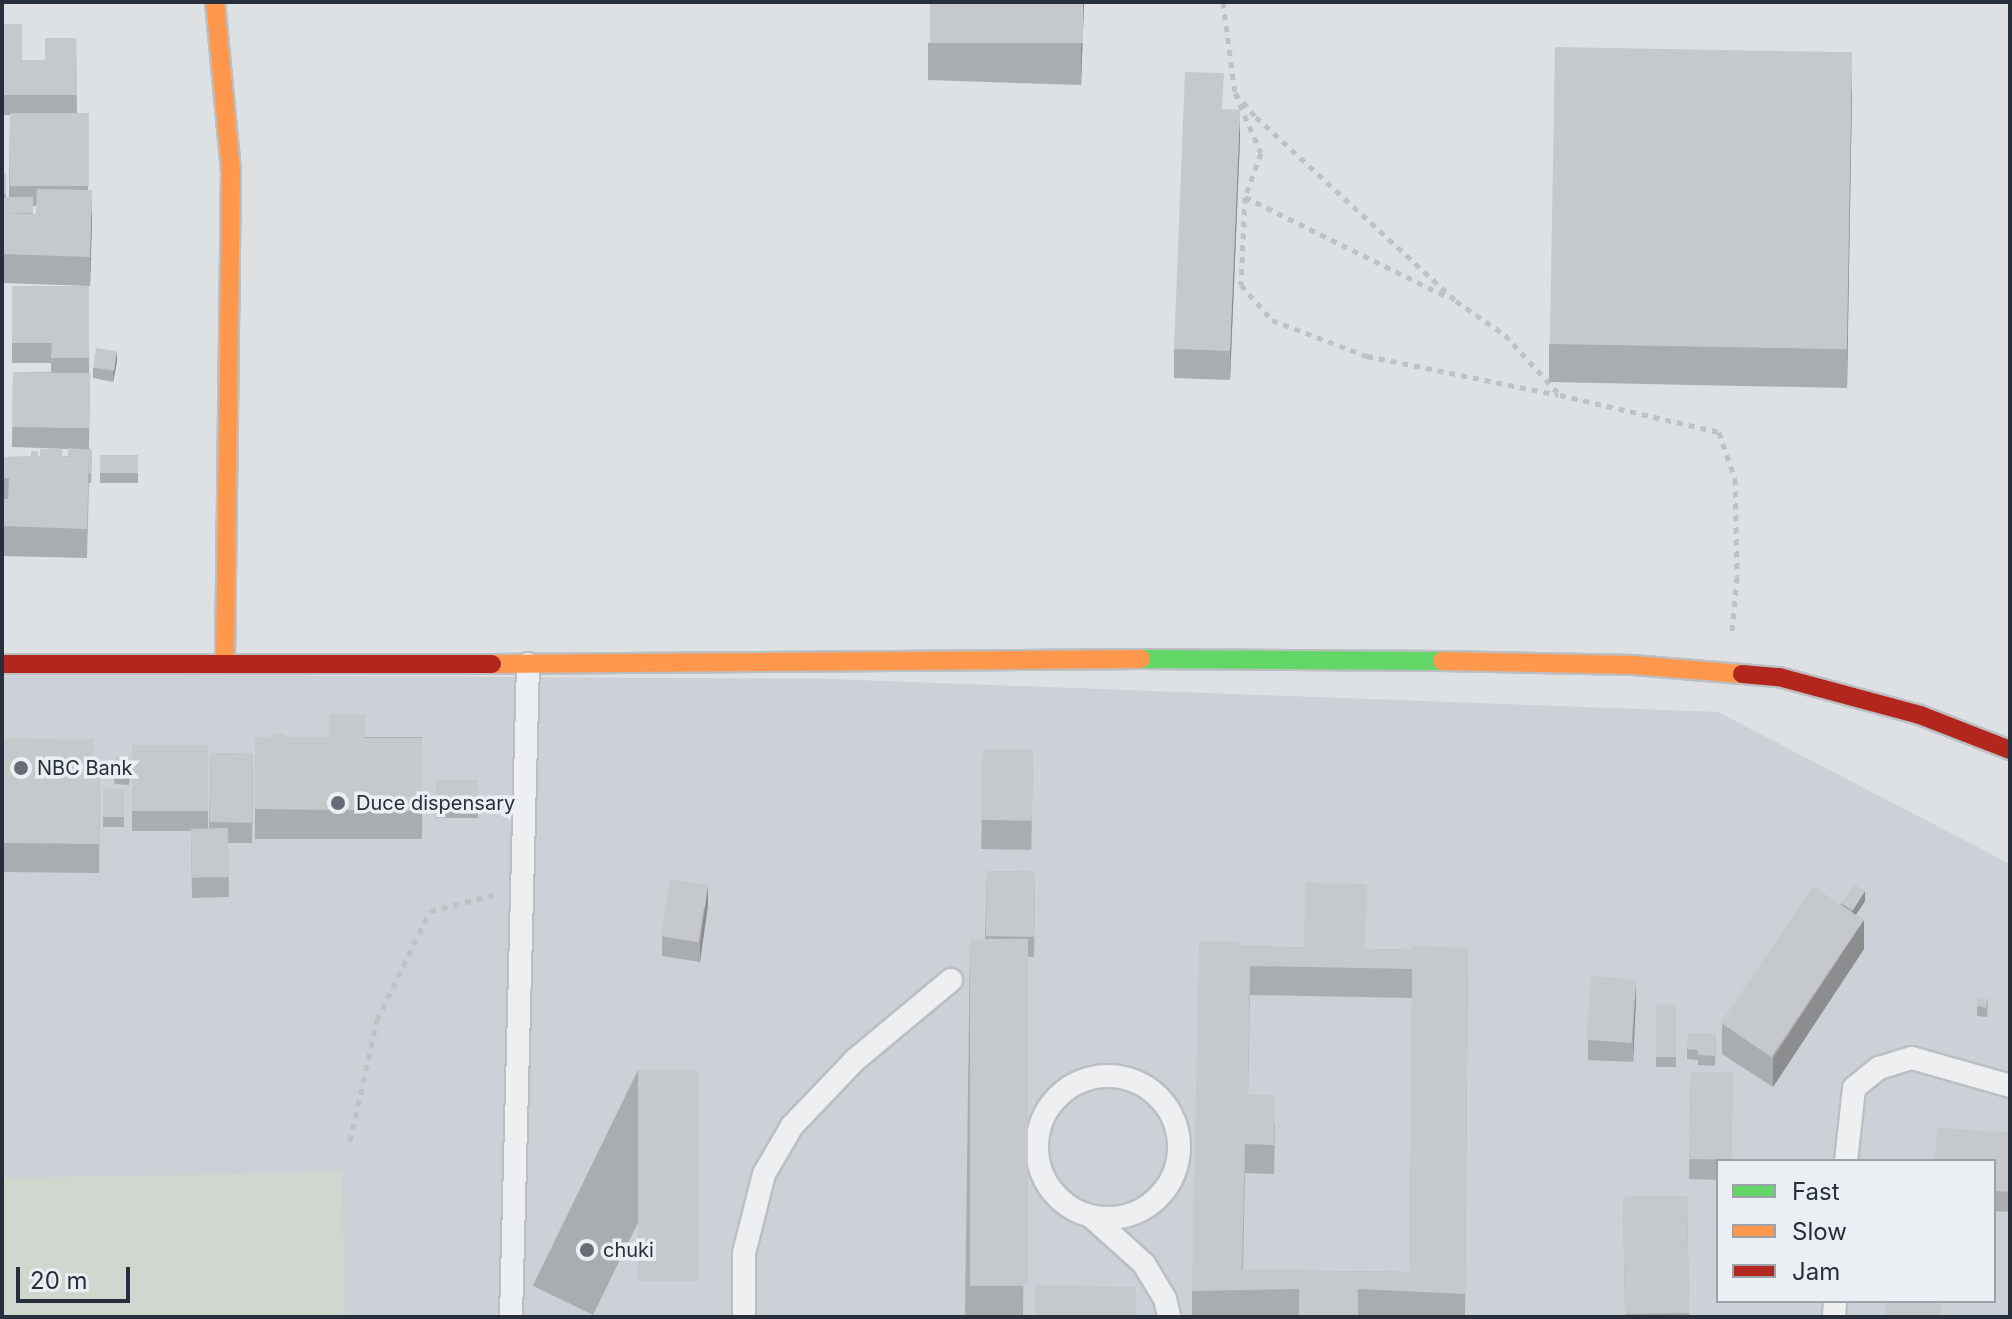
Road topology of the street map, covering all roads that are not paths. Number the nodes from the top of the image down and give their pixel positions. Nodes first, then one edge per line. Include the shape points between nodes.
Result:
1 (215, 2) edge
2 (225, 662) junction
3 (2, 664) edge
4 (528, 664) junction
5 (2010, 750) edge
6 (951, 980) dead end
7 (2010, 1086) edge
8 (1846, 1159) edge
9 (1093, 1218) junction
10 (511, 1317) edge
11 (744, 1317) edge
12 (1169, 1317) edge

1 - 2 street via 231,170
2 - 3 street
2 - 4 street
4 - 5 street via 1525,660 1779,677 1907,711
4 - 10 lane
6 - 11 lane via 855,1060 792,1126 764,1174 744,1253
7 - 8 lane via 1912,1058 1879,1068 1854,1088
9 - 9 lane via 1060,1200 1046,1179 1039,1168 1037,1131 1055,1097 1086,1077 1124,1075 1157,1093 1177,1124 1179,1162 1162,1196 1130,1216
9 - 12 lane via 1144,1264 1165,1299

